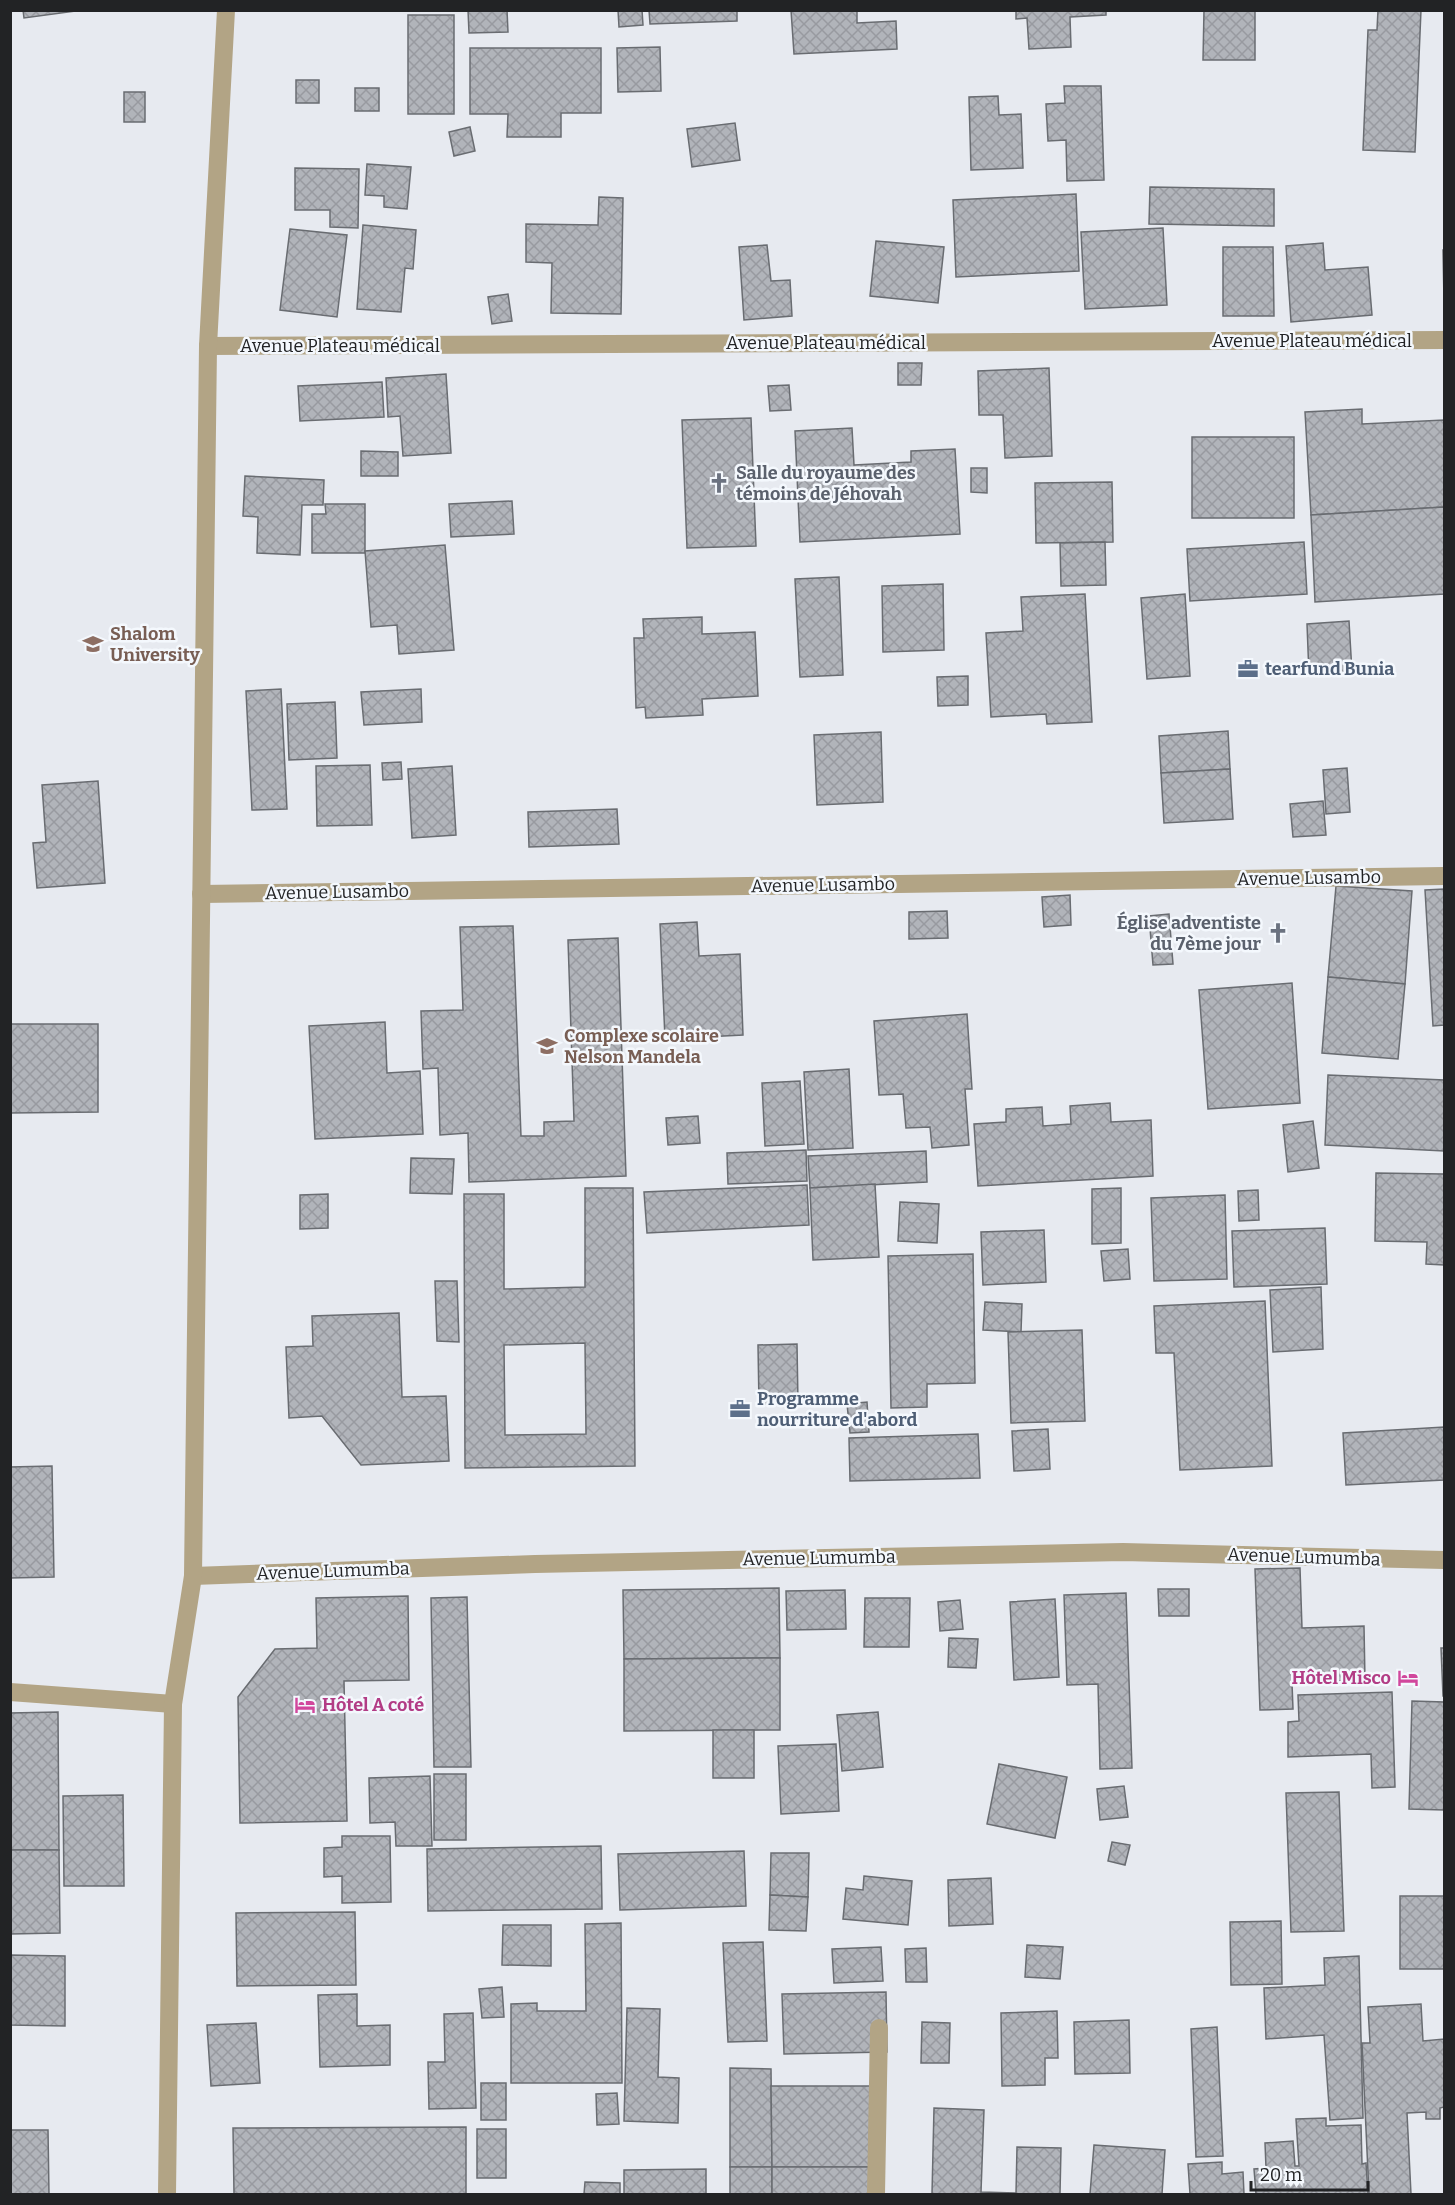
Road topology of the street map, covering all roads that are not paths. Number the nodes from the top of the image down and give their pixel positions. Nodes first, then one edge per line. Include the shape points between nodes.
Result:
1 (226, 10) edge
2 (1444, 340) edge
3 (207, 346) junction
4 (1444, 876) edge
5 (201, 894) junction
6 (1444, 1560) edge
7 (193, 1576) junction
8 (10, 1692) edge
9 (173, 1704) junction
10 (879, 2028) dead end
11 (167, 2194) edge
12 (876, 2194) edge

1 - 3 street
2 - 3 street, Avenue Plateau médical
3 - 5 street
4 - 5 street, Avenue Lusambo
5 - 7 street
6 - 7 street, Avenue Lumumba via 1123,1552 535,1564
7 - 9 street
8 - 9 street
9 - 11 street
10 - 12 street

